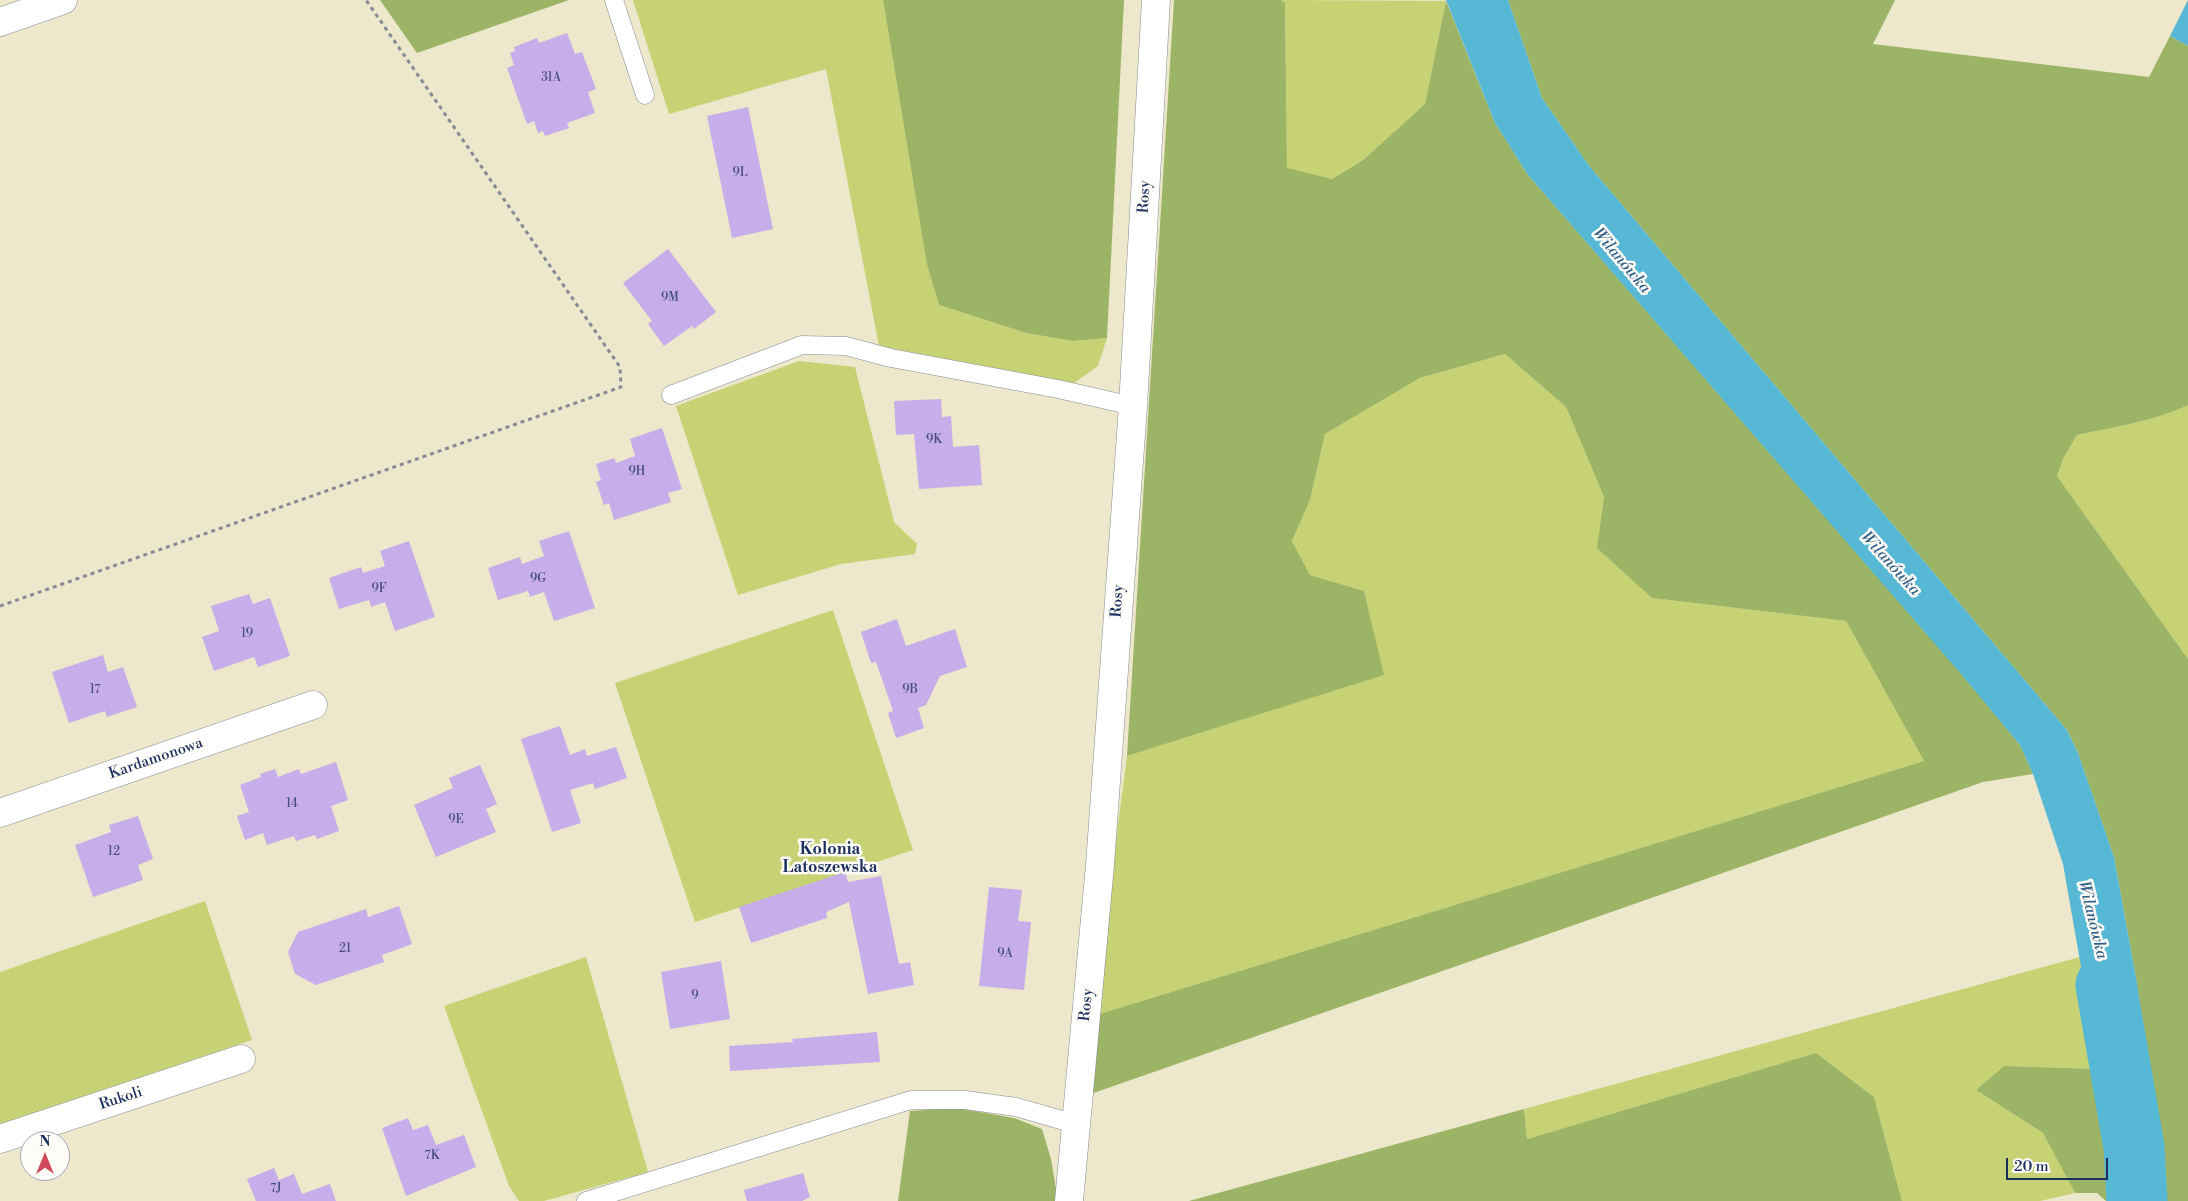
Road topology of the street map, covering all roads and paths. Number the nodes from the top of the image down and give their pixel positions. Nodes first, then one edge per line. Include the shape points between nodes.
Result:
1 (63, 0) edge
2 (366, 0) edge
3 (614, 0) edge
4 (1156, 0) edge
5 (0, 22) edge
6 (645, 95) dead end
7 (671, 395) dead end
8 (1133, 406) junction
9 (0, 606) edge
10 (313, 705) dead end
11 (0, 813) edge
12 (241, 1060) dead end
13 (1075, 1124) junction
14 (0, 1139) edge
15 (586, 1201) edge
16 (1069, 1201) edge

1 - 5 street
2 - 9 path via 620,368 621,387
3 - 6 lane
4 - 8 street, Rosy
7 - 8 lane via 802,345 846,346 891,358
8 - 13 street, Rosy via 1100,865
10 - 11 street, Kardamonowa
12 - 14 street, Rukoli
13 - 15 lane via 990,1103 911,1100
13 - 16 street, Rosy

